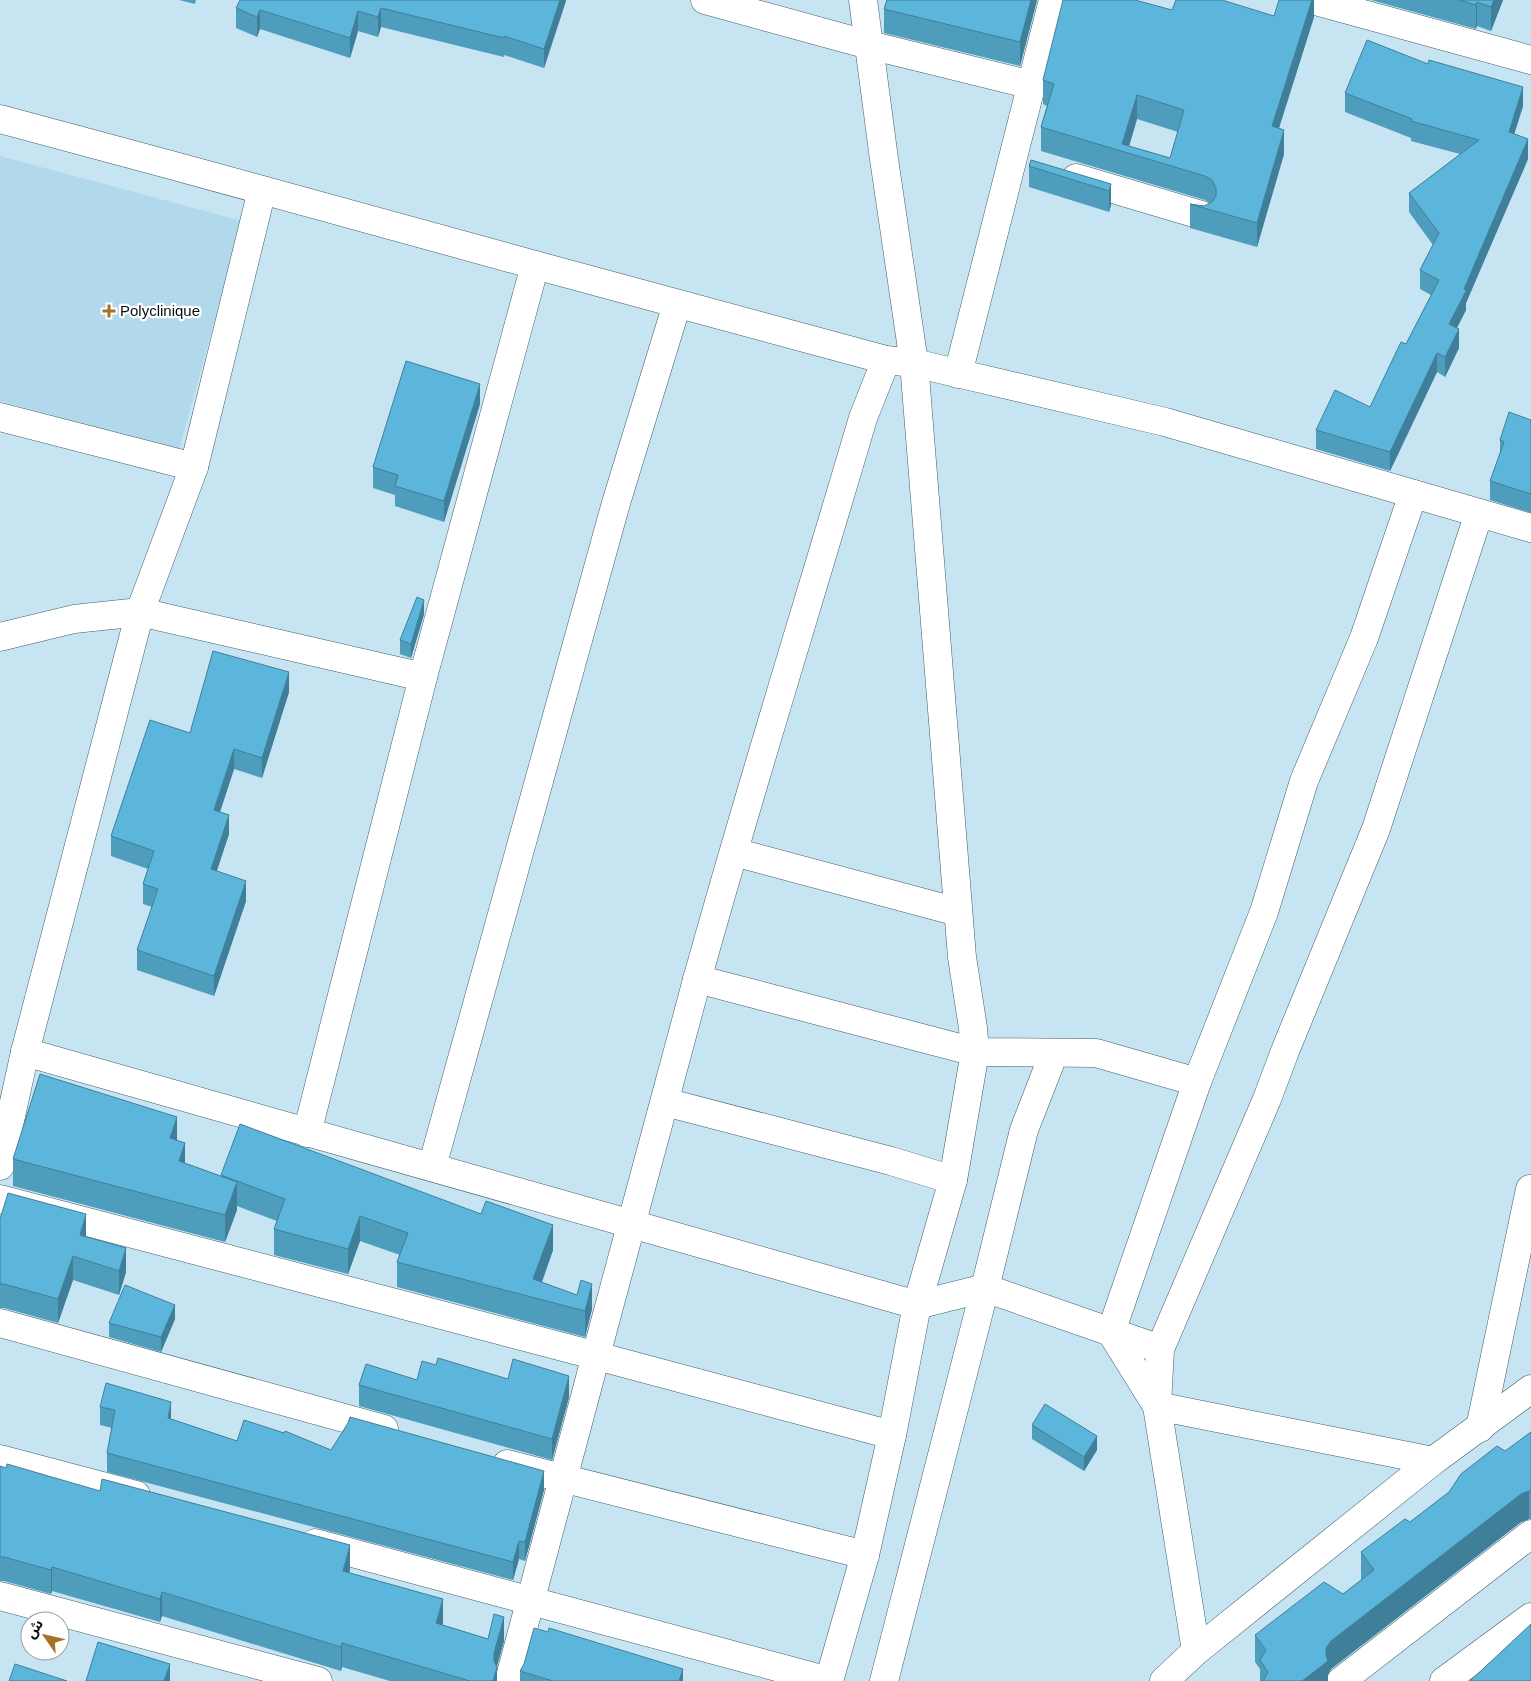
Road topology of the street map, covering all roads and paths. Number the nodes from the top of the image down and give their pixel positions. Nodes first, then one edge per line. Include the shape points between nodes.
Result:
1 (705, 0) edge
2 (863, 0) edge
3 (1053, 0) edge
4 (1312, 0) edge
5 (869, 45) junction
6 (1531, 60) edge
7 (1032, 85) junction
8 (0, 119) edge
9 (1012, 159) junction
10 (262, 190) junction
11 (1201, 215) edge
12 (535, 266) junction
13 (677, 304) junction
14 (886, 360) junction
15 (914, 363) junction
16 (958, 374) junction
17 (0, 417) edge
18 (194, 467) junction
19 (1413, 494) junction
20 (1479, 514) junction
21 (1531, 528) edge
22 (140, 612) junction
23 (0, 637) edge
24 (423, 677) junction
25 (734, 852) junction
26 (958, 912) junction
27 (697, 978) junction
28 (25, 1052) junction
29 (975, 1052) junction
30 (1054, 1053) junction
31 (1197, 1082) junction
32 (665, 1102) junction
33 (307, 1132) junction
34 (0, 1166) edge
35 (432, 1167) junction
36 (953, 1180) junction
37 (1531, 1183) edge
38 (1531, 1189) edge
39 (0, 1199) edge
40 (630, 1223) junction
41 (985, 1288) junction
42 (917, 1305) junction
43 (0, 1323) edge
44 (1111, 1332) junction
45 (1160, 1349) junction
46 (597, 1356) junction
47 (1531, 1389) edge
48 (1157, 1406) junction
49 (1480, 1428) junction
50 (892, 1436) junction
51 (411, 1437) edge
52 (487, 1458) edge
53 (0, 1459) edge
54 (1433, 1461) junction
55 (563, 1479) junction
56 (164, 1502) edge
57 (1531, 1534) edge
58 (290, 1536) edge
59 (865, 1555) junction
60 (0, 1596) edge
61 (531, 1600) junction
62 (1531, 1617) edge
63 (1196, 1651) junction
64 (318, 1681) edge
65 (509, 1681) edge
66 (829, 1681) edge
67 (884, 1681) edge
68 (1164, 1681) edge
69 (1341, 1681) edge
70 (1444, 1681) edge

1 - 5 street
2 - 5 street
3 - 7 street
4 - 6 street
5 - 7 street
5 - 15 street
7 - 9 street
8 - 10 street
9 - 11 street
9 - 16 street
10 - 12 street
10 - 18 street
12 - 13 street
12 - 24 street
13 - 14 street
13 - 35 street via 613,513
14 - 15 street
14 - 25 street via 864,418
15 - 16 street
15 - 26 street
16 - 19 street via 1165,422
17 - 18 street
18 - 22 street
19 - 20 street
19 - 31 street via 1364,638 1304,781 1264,912
20 - 21 street
20 - 45 street via 1376,829 1267,1099
22 - 23 street via 74,619
22 - 24 street
22 - 28 street
24 - 33 street
25 - 26 street
25 - 27 street
26 - 29 street
27 - 29 street
27 - 32 street
28 - 33 street
28 - 34 street
29 - 30 street
29 - 36 street
30 - 31 street via 1096,1053
30 - 41 street via 1024,1130
31 - 44 street
32 - 36 street
32 - 40 street
33 - 35 street
35 - 40 street
36 - 42 street
37 - 38 street
38 - 49 street
39 - 46 street
40 - 42 street
40 - 46 street
41 - 42 street
41 - 44 street
41 - 67 street
42 - 50 street
43 - 51 street
44 - 45 street
44 - 48 street
45 - 48 street
46 - 50 street
46 - 55 street
47 - 49 street
48 - 54 street
48 - 63 street
49 - 54 street
50 - 59 street
52 - 55 street
53 - 56 street
54 - 63 street
55 - 59 street
55 - 61 street
57 - 69 street
58 - 61 street
59 - 66 street
60 - 64 street
61 - 65 street
61 - 66 street
62 - 70 street
63 - 68 street

